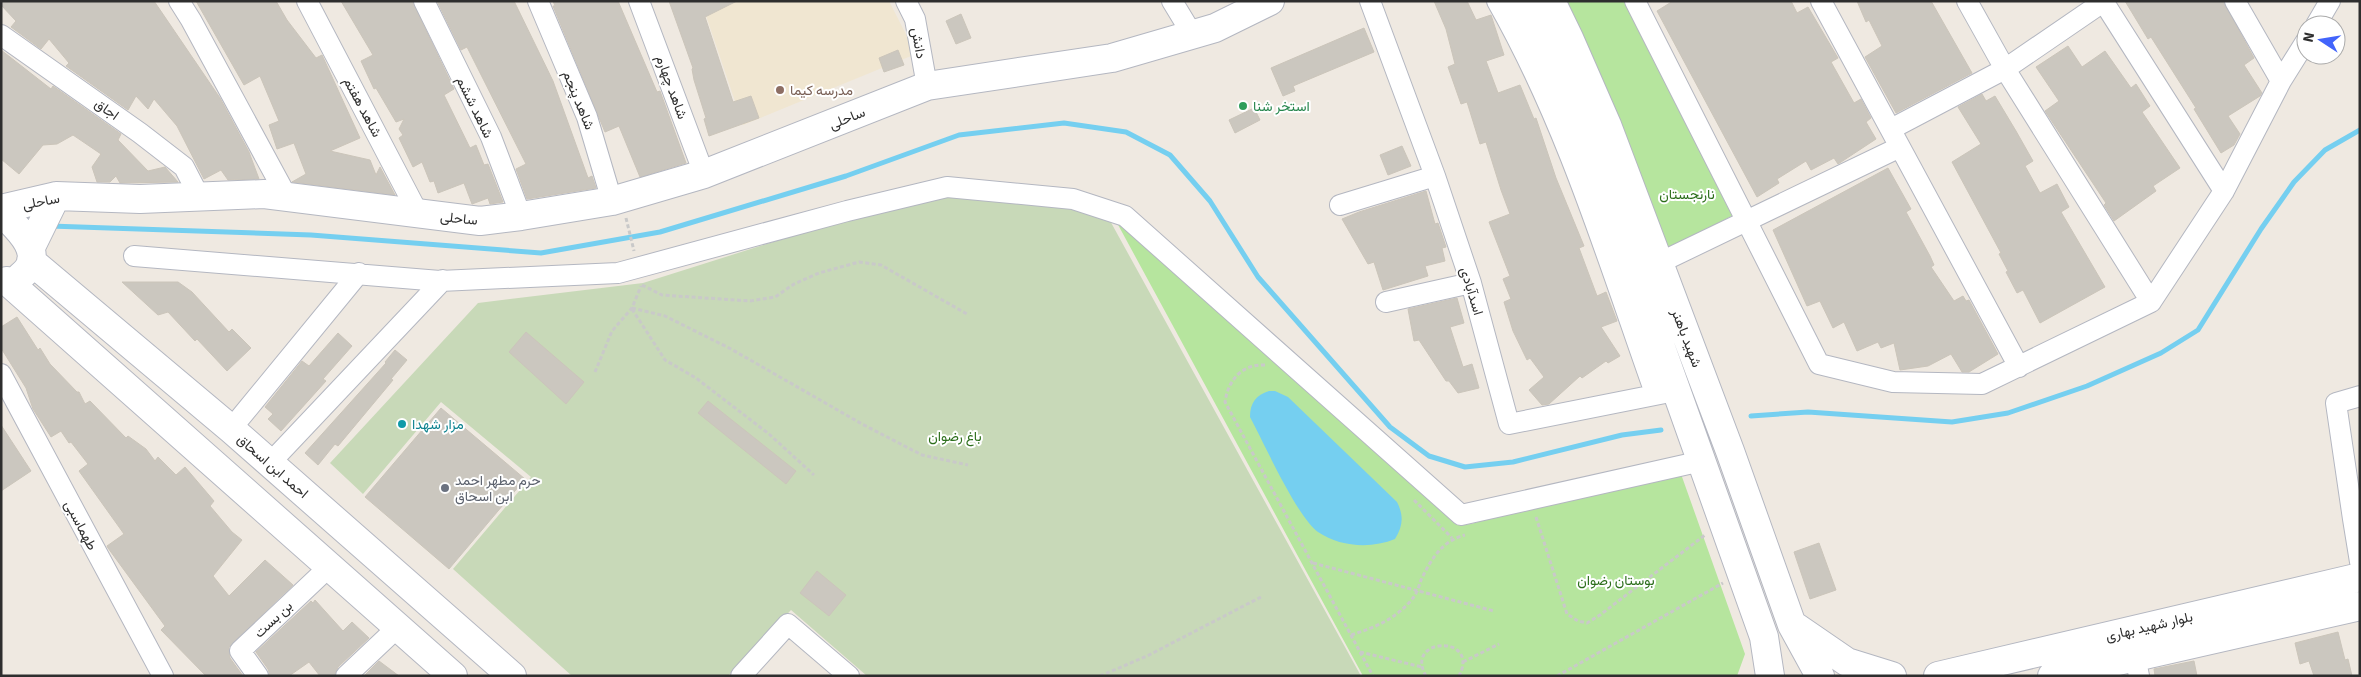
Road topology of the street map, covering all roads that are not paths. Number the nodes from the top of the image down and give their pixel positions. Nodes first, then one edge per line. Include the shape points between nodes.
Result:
1 (179, 1) edge
2 (307, 1) edge
3 (424, 1) edge
4 (538, 1) edge
5 (639, 1) edge
6 (906, 1) edge
7 (1172, 1) edge
8 (1270, 1) edge
9 (1370, 1) edge
10 (1497, 1) edge
11 (1522, 1) edge
12 (1551, 1) edge
13 (1635, 1) edge
14 (1822, 1) edge
15 (1967, 1) edge
16 (2236, 1) edge
17 (2330, 1) edge
18 (2103, 2) edge
19 (2322, 15) edge
20 (1192, 34) junction
21 (1, 35) edge
22 (2296, 57) edge
23 (2005, 69) junction
24 (2281, 81) junction
25 (927, 86) junction
26 (1891, 129) junction
27 (1900, 147) junction
28 (704, 174) junction
29 (1435, 176) junction
30 (2224, 190) junction
31 (56, 196) junction
32 (199, 196) junction
33 (288, 197) junction
34 (1340, 205) dead end
35 (618, 207) junction
36 (1, 211) edge
37 (418, 213) junction
38 (521, 216) junction
39 (1746, 221) junction
40 (31, 254) junction
41 (134, 256) dead end
42 (1659, 263) junction
43 (359, 273) junction
44 (4, 280) edge
45 (443, 280) junction
46 (1471, 283) junction
47 (1386, 302) dead end
48 (2151, 302) junction
49 (2019, 366) junction
50 (1, 374) edge
51 (1665, 392) junction
52 (2360, 396) edge
53 (231, 429) junction
54 (1702, 461) junction
55 (270, 463) junction
56 (2356, 518) edge
57 (2360, 562) edge
58 (330, 566) junction
59 (2360, 577) edge
60 (2360, 606) edge
61 (1792, 625) junction
62 (399, 626) junction
63 (1764, 637) junction
64 (2137, 666) edge
65 (163, 676) edge
66 (258, 676) edge
67 (346, 676) edge
68 (453, 676) edge
69 (512, 676) edge
70 (741, 676) edge
71 (849, 676) edge
72 (1753, 676) edge
73 (1770, 676) edge
74 (1820, 676) edge
75 (1892, 676) edge
76 (1938, 676) edge
77 (2052, 676) edge

1 - 33 street
2 - 37 street, شاهد هفتم
3 - 38 street, شاهد ششم via 490,137
4 - 35 street, شاهد پنجم via 587,117
5 - 28 street, شاهد چهارم
6 - 25 street, دانش via 915,19
7 - 20 street
8 - 20 main road, ساحلی via 1215,28
9 - 29 street, اسدآبادی
10 - 51 street via 1517,36 1568,147
11 - 51 main road, شهید باهنر via 1585,134
12 - 42 main road, شهید باهنر via 1607,125
13 - 39 street
14 - 26 street
15 - 23 street
16 - 24 street
17 - 19 street
18 - 23 street
18 - 30 street
20 - 25 main road, ساحلی via 1112,58
21 - 32 street, اجاق via 184,167
22 - 24 street
23 - 26 street
23 - 48 street
24 - 30 street
25 - 28 main road, ساحلی
26 - 27 street
27 - 39 street
27 - 49 street
28 - 35 main road, ساحلی
29 - 34 street
29 - 46 street, اسدآبادی
30 - 48 street
31 - 32 main road, ساحلی via 140,199
31 - 36 main road, ساحلی
31 - 40 main road
32 - 33 main road, ساحلی via 264,194
33 - 37 main road, ساحلی
35 - 38 main road, ساحلی
36 - 40 main road, احمد ابن اسحاق via 16,225
37 - 38 main road, ساحلی via 480,221
39 - 42 street
39 - 49 street via 1819,364 1893,382 1982,384
40 - 44 main road via 26,272 19,278
40 - 53 main road, احمد ابن اسحاق
41 - 43 street
42 - 61 main road, شهید باهنر
43 - 45 street
43 - 53 street
44 - 58 main road
45 - 54 street via 639,271 847,211 947,187 1074,198 1125,216 1460,515
45 - 55 street
46 - 47 street
46 - 51 street, اسدآبادی via 1509,424
48 - 49 street
50 - 65 street, طهماسبی
51 - 54 main road, شهید باهنر
52 - 56 street via 2336,403
53 - 55 main road, احمد ابن اسحاق
54 - 63 main road, شهید باهنر
55 - 69 main road, احمد ابن اسحاق
56 - 57 street
58 - 62 main road
58 - 66 street, بن بست via 240,651
59 - 76 main road, بلوار شهید بهاری
60 - 64 main road, بلوار شهید بهاری
61 - 74 main road, شهید باهنر
61 - 75 main road via 1847,662
62 - 67 street
62 - 68 main road
63 - 72 main road
63 - 73 main road, شهید باهنر
64 - 77 main road, بلوار شهید بهاری
70 - 71 street via 788,624

